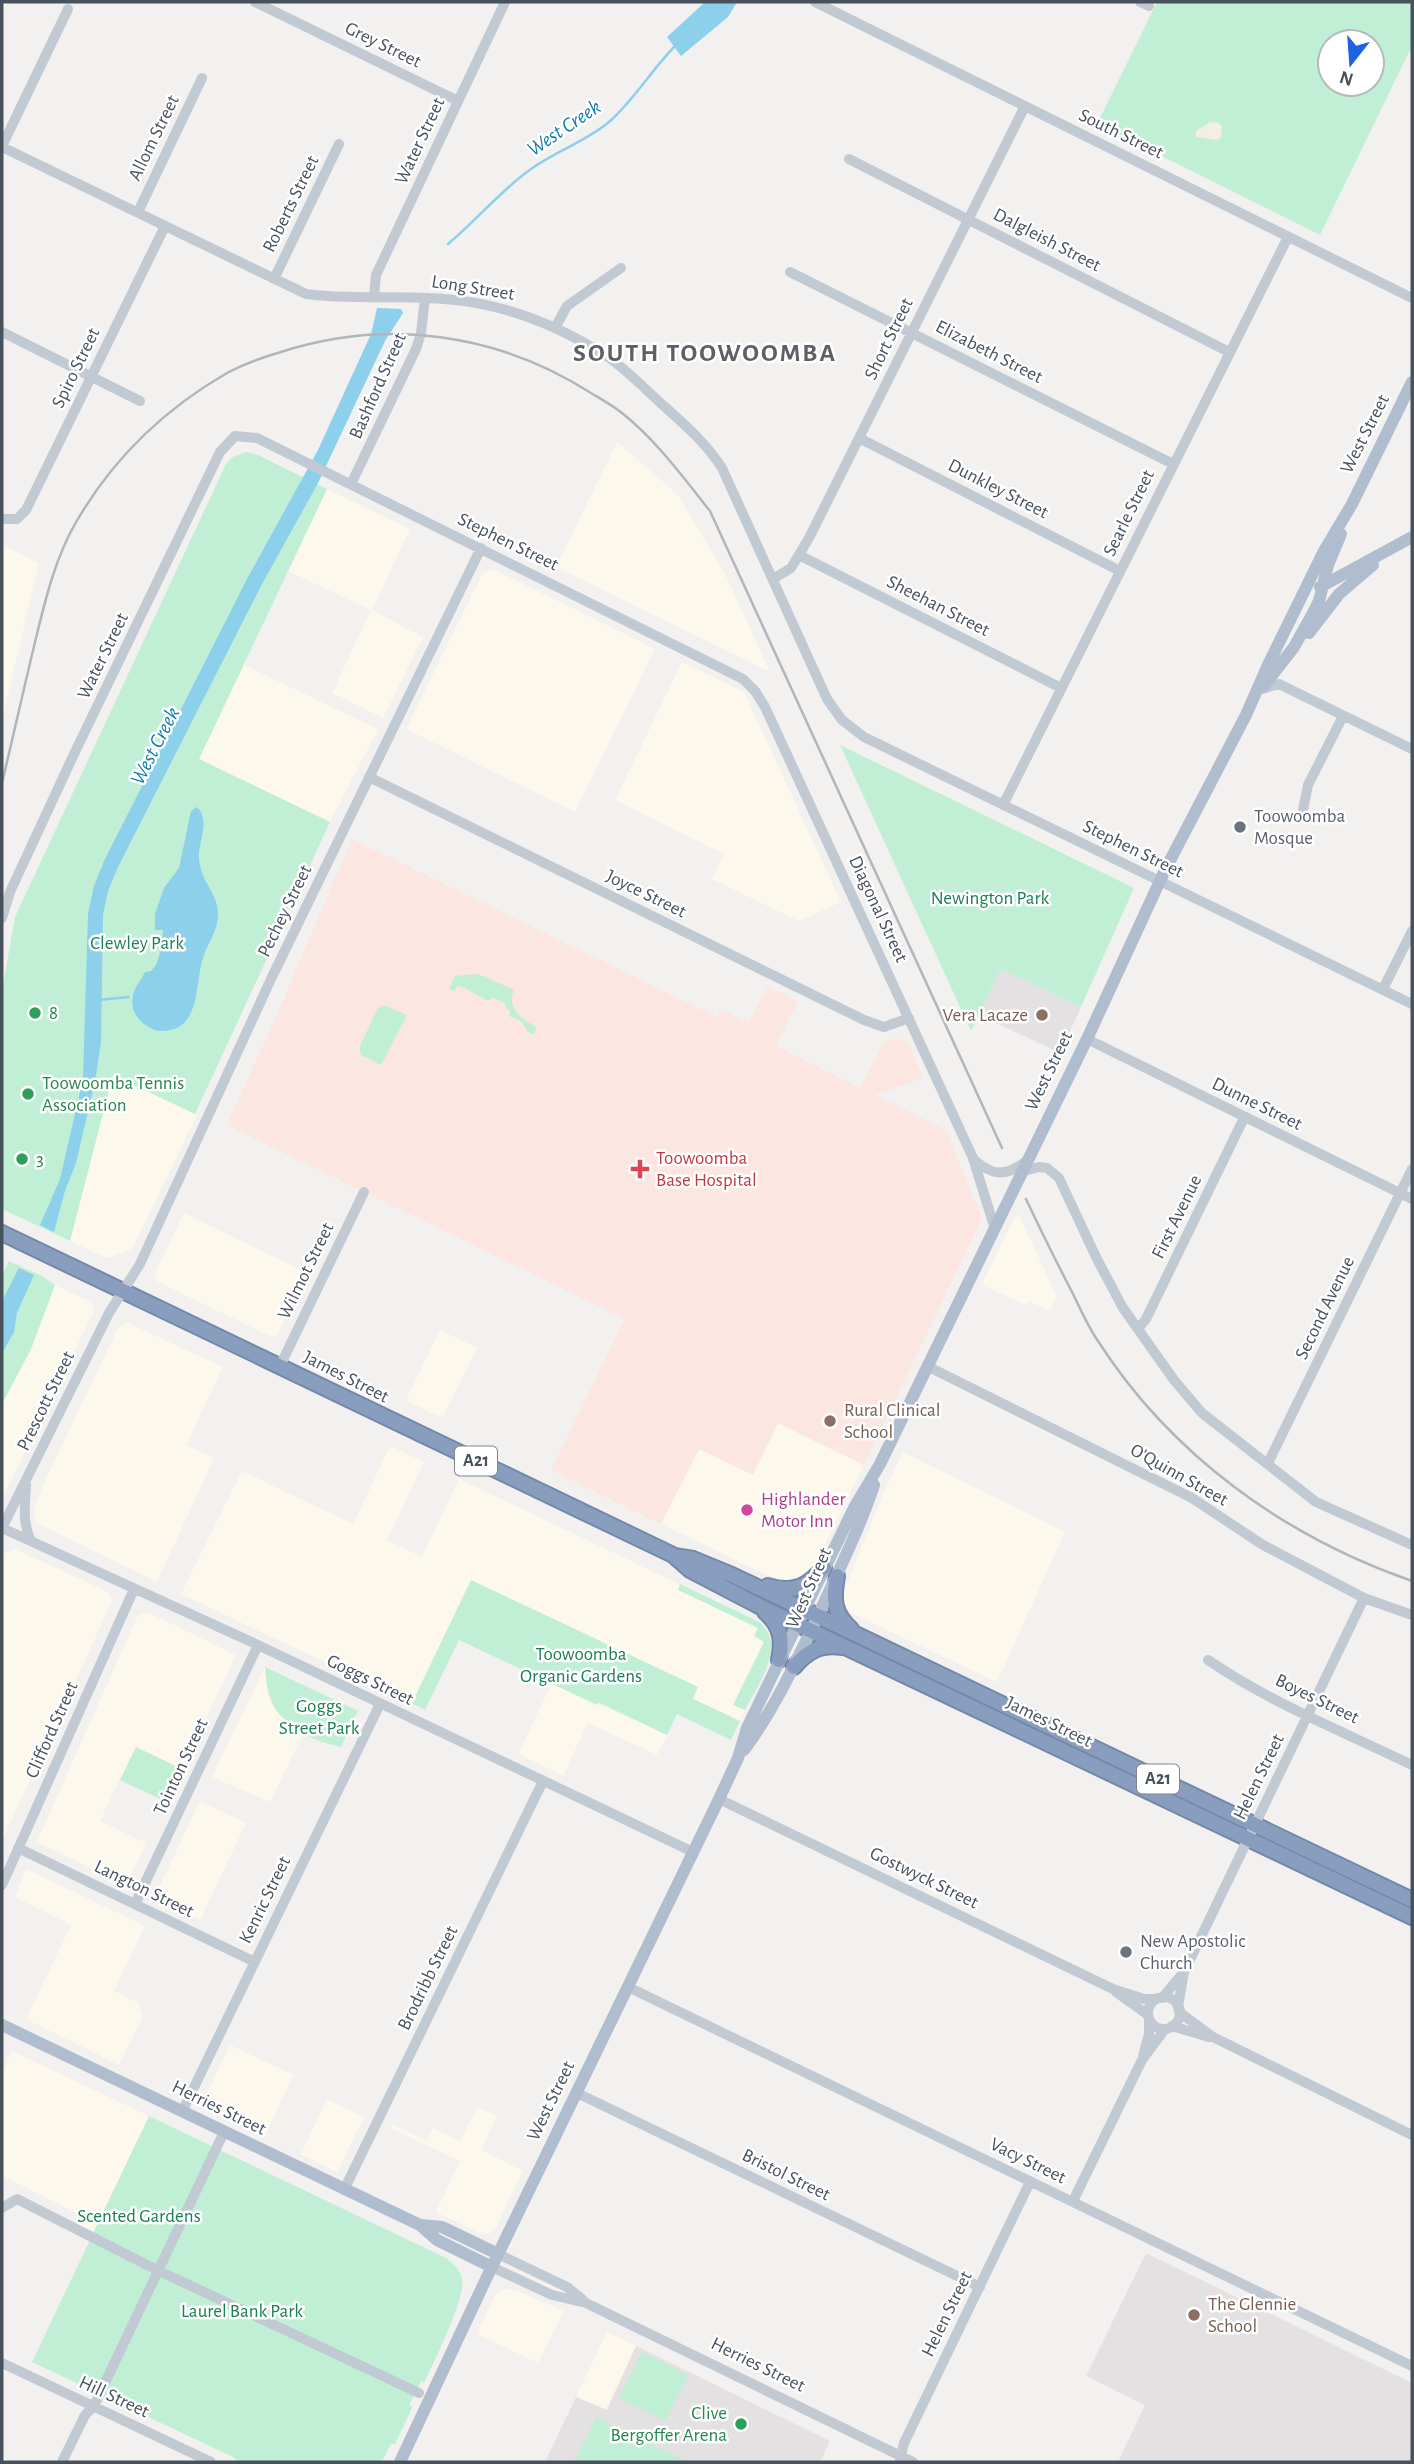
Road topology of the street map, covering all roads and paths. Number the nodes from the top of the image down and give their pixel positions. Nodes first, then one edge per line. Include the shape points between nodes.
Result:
1 (255, 2) edge
2 (505, 2) edge
3 (815, 2) edge
4 (828, 5) edge
5 (68, 9) dead end
6 (202, 78) dead end
7 (458, 101) junction
8 (1025, 106) junction
9 (339, 144) dead end
10 (2, 147) edge
11 (849, 159) dead end
12 (138, 212) junction
13 (967, 219) junction
14 (165, 226) junction
15 (1288, 237) junction
16 (621, 268) dead end
17 (790, 272) dead end
18 (274, 279) junction
19 (374, 296) junction
20 (425, 298) junction
21 (1412, 298) edge
22 (555, 328) junction
23 (2, 332) edge
24 (911, 332) junction
25 (1229, 352) junction
26 (91, 377) junction
27 (1412, 382) edge
28 (139, 401) dead end
29 (257, 438) joint
30 (859, 438) junction
31 (1173, 464) junction
32 (351, 484) junction
33 (1352, 504) junction
34 (7, 520) edge
35 (1412, 537) edge
36 (481, 548) junction
37 (1386, 553) junction
38 (799, 555) junction
39 (1120, 572) junction
40 (773, 579) junction
41 (1323, 585) junction
42 (1294, 647) junction
43 (1282, 663) junction
44 (1268, 665) junction
45 (743, 679) joint
46 (1279, 684) junction
47 (1061, 688) junction
48 (1258, 692) junction
49 (1343, 716) junction
50 (842, 720) joint
51 (1412, 749) edge
52 (369, 778) junction
53 (1003, 805) junction
54 (1303, 810) dead end
55 (1160, 881) junction
56 (2, 918) edge
57 (1412, 931) edge
58 (1383, 989) junction
59 (1412, 1004) edge
60 (909, 1018) junction
61 (1087, 1039) junction
62 (1244, 1118) junction
63 (973, 1158) junction
64 (1027, 1160) junction
65 (1412, 1168) edge
66 (1021, 1172) junction
67 (364, 1192) dead end
68 (1400, 1193) junction
69 (1412, 1199) edge
70 (994, 1226) junction
71 (2, 1233) edge
72 (123, 1290) junction
73 (1138, 1329) junction
74 (280, 1366) junction
75 (927, 1366) junction
76 (1268, 1463) junction
77 (880, 1464) junction
78 (27, 1481) junction
79 (2, 1528) edge
80 (31, 1541) junction
81 (1412, 1545) edge
82 (673, 1555) junction
83 (824, 1567) junction
84 (837, 1576) junction
85 (740, 1579) junction
86 (134, 1589) junction
87 (1364, 1598) junction
88 (759, 1606) junction
89 (804, 1610) junction
90 (1412, 1615) edge
91 (818, 1616) junction
92 (797, 1624) junction
93 (811, 1631) junction
94 (859, 1636) junction
95 (258, 1645) junction
96 (847, 1647) junction
97 (779, 1660) junction
98 (1208, 1660) dead end
99 (794, 1667) junction
100 (380, 1704) junction
101 (1308, 1716) junction
102 (738, 1758) junction
103 (1412, 1765) edge
104 (543, 1781) junction
105 (719, 1799) junction
106 (1255, 1825) junction
107 (1248, 1839) junction
108 (18, 1848) junction
109 (693, 1852) junction
110 (2, 1885) edge
111 (1412, 1900) edge
112 (135, 1904) junction
113 (1412, 1917) edge
114 (255, 1962) junction
115 (1184, 1972) junction
116 (628, 1987) junction
117 (1113, 1989) junction
118 (1159, 1998) junction
119 (1179, 2009) junction
120 (1149, 2018) junction
121 (2, 2025) edge
122 (1169, 2028) junction
123 (1213, 2038) junction
124 (1142, 2060) junction
125 (577, 2093) junction
126 (183, 2112) junction
127 (224, 2132) junction
128 (1412, 2135) edge
129 (1030, 2182) junction
130 (344, 2190) junction
131 (1073, 2202) junction
132 (2, 2208) edge
133 (420, 2225) junction
134 (498, 2254) junction
135 (492, 2267) junction
136 (157, 2270) junction
137 (979, 2287) junction
138 (586, 2303) junction
139 (2, 2363) edge
140 (1412, 2366) edge
141 (419, 2393) dead end
142 (94, 2406) junction
143 (900, 2459) edge
144 (62, 2462) edge
145 (211, 2462) edge
146 (401, 2462) edge
147 (913, 2462) edge

1 - 7 street, Grey Street
2 - 7 street, Water Street
3 - 4 street, South Street
4 - 8 street, South Street
5 - 10 street
6 - 12 street, Allom Street
7 - 19 street, Water Street via 376,275
8 - 13 street, Short Street
8 - 15 street, South Street
9 - 18 street, Roberts Street
10 - 12 street, Long Street
11 - 13 street, Dalgleish Street
12 - 14 street, Long Street
13 - 24 street, Short Street
13 - 25 street, Dalgleish Street
14 - 18 street, Long Street
14 - 26 street, Spiro Street
15 - 21 street, South Street
15 - 25 street, Searle Street
16 - 22 street via 567,306
17 - 24 street, Elizabeth Street
18 - 19 street, Long Street via 328,297
19 - 20 street, Long Street
20 - 22 street, Long Street via 517,311
20 - 32 street, Bashford Street via 416,349
22 - 40 street, Long Street via 609,358 710,449
23 - 26 street
24 - 30 street, Short Street
24 - 31 street, Elizabeth Street
25 - 31 street, Searle Street
26 - 28 street
26 - 34 street, Spiro Street via 26,510
27 - 33 main road, West Street
29 - 32 street, Stephen Street
29 - 56 street, Water Street via 235,436 220,452 74,754
30 - 38 street, Short Street
30 - 39 street, Dunkley Street
31 - 39 street, Searle Street
32 - 36 street, Stephen Street
33 - 41 main road
33 - 44 main road
35 - 37 main road
36 - 45 street, Stephen Street
36 - 52 street, Pechey Street
37 - 41 main road
37 - 42 main road via 1339,594
38 - 40 street, Short Street via 791,568
38 - 47 street, Sheehan Street
39 - 47 street, Searle Street
40 - 50 street, Long Street
41 - 42 main road
41 - 44 main road via 1305,600
42 - 43 main road
43 - 46 street
43 - 48 main road
44 - 48 main road
45 - 60 street, Diagonal Street via 765,707
46 - 48 street
46 - 49 street
47 - 53 street, Searle Street
48 - 55 main road, West Street
49 - 51 street
49 - 54 street via 1308,785
50 - 53 street, Stephen Street via 864,737
52 - 60 street, Joyce Street via 875,1026 892,1026
52 - 72 street, Pechey Street via 140,1264
53 - 55 street, Stephen Street
55 - 58 street, Stephen Street
55 - 61 main road, West Street
57 - 58 street
58 - 59 street, Stephen Street
60 - 63 street, Diagonal Street
61 - 62 street, Dunne Street
61 - 64 main road, West Street
62 - 68 street, Dunne Street
62 - 73 street, First Avenue
63 - 64 street via 990,1172
63 - 70 street, Diagonal Street
64 - 66 main road, West Street
65 - 68 street, Second Avenue
66 - 70 main road, West Street
66 - 73 street via 1047,1168 1059,1178 1123,1308
67 - 74 street, Wilmot Street
68 - 69 street, Dunne Street
68 - 76 street, Second Avenue
70 - 75 main road, West Street
71 - 72 highway, James Street / A21
72 - 74 highway, James Street / A21
72 - 78 street, Prescott Street
73 - 76 street via 1202,1413
74 - 82 highway, James Street / A21
75 - 77 main road, West Street
75 - 87 street, O'Quinn Street via 1192,1498 1263,1545
76 - 81 street via 1317,1502
77 - 83 main road, West Street
77 - 84 main road, West Street
78 - 79 street, Prescott Street
78 - 80 street via 24,1518
79 - 80 street, Goggs Street
80 - 86 street, Goggs Street
82 - 85 highway, James Street / A21
82 - 88 highway, James Street / A21 via 690,1570
83 - 85 highway via 806,1585 791,1591
83 - 89 main road, West Street
84 - 91 main road, West Street
84 - 94 highway via 835,1609
85 - 89 highway, James Street / A21
86 - 95 street, Goggs Street
86 - 108 street, Clifford Street
87 - 90 street, O'Quinn Street
87 - 101 street, Helen Street
88 - 92 highway, James Street / A21
88 - 97 highway via 780,1630
89 - 91 highway, James Street / A21
89 - 92 main road, West Street
91 - 93 main road, West Street
91 - 94 highway, James Street / A21
92 - 93 highway, James Street / A21
92 - 97 main road, West Street
93 - 96 highway, James Street / A21
93 - 99 main road, West Street
94 - 106 highway, James Street / A21
95 - 100 street, Goggs Street
95 - 112 street, Tointon Street
96 - 99 highway via 816,1648
96 - 107 highway, James Street / A21
97 - 102 main road, West Street
98 - 101 street, Boyes Street
99 - 102 main road, West Street via 773,1708
100 - 104 street, Goggs Street
100 - 114 street, Kenric Street
101 - 103 street, Boyes Street
101 - 106 street, Helen Street
102 - 105 main road, West Street
104 - 109 street, Goggs Street
104 - 130 street, Brodribb Street
105 - 109 main road, West Street
105 - 117 street, Gostwyck Street
106 - 107 street, Helen Street
106 - 111 highway, James Street / A21
107 - 113 highway, James Street / A21
107 - 115 street, Helen Street
108 - 110 street, Clifford Street
108 - 112 street, Langton Street
109 - 116 main road, West Street
112 - 114 street, Langton Street
114 - 126 street, Kenric Street
115 - 118 street, Helen Street
115 - 119 street, Helen Street
116 - 125 main road, West Street
116 - 129 street, Vacy Street
117 - 118 street, Gostwyck Street via 1144,1999
117 - 120 street, Gostwyck Street
118 - 119 street via 1171,2000
118 - 120 street via 1150,2006
119 - 122 street via 1177,2021
119 - 123 street
120 - 122 street via 1156,2027
120 - 124 street
121 - 126 main road, Herries Street
122 - 123 street
122 - 124 street
123 - 128 street
124 - 131 street
125 - 134 main road, West Street
125 - 137 street, Bristol Street
126 - 127 main road, Herries Street
127 - 130 main road, Herries Street
127 - 136 street
129 - 131 street, Vacy Street
129 - 137 street, Helen Street
130 - 133 main road, Herries Street
131 - 140 street, Vacy Street
132 - 136 street via 17,2199
133 - 134 main road, Herries Street via 442,2227
133 - 135 main road, Herries Street via 437,2240
134 - 135 main road, West Street
134 - 138 street, Herries Street via 568,2287
135 - 138 street, Herries Street via 552,2295
135 - 146 main road, West Street
136 - 141 street
136 - 142 street
137 - 143 street, Helen Street
138 - 143 street, Herries Street
139 - 142 street, Hill Street
142 - 144 street
142 - 145 street, Hill Street
143 - 147 street, Herries Street

